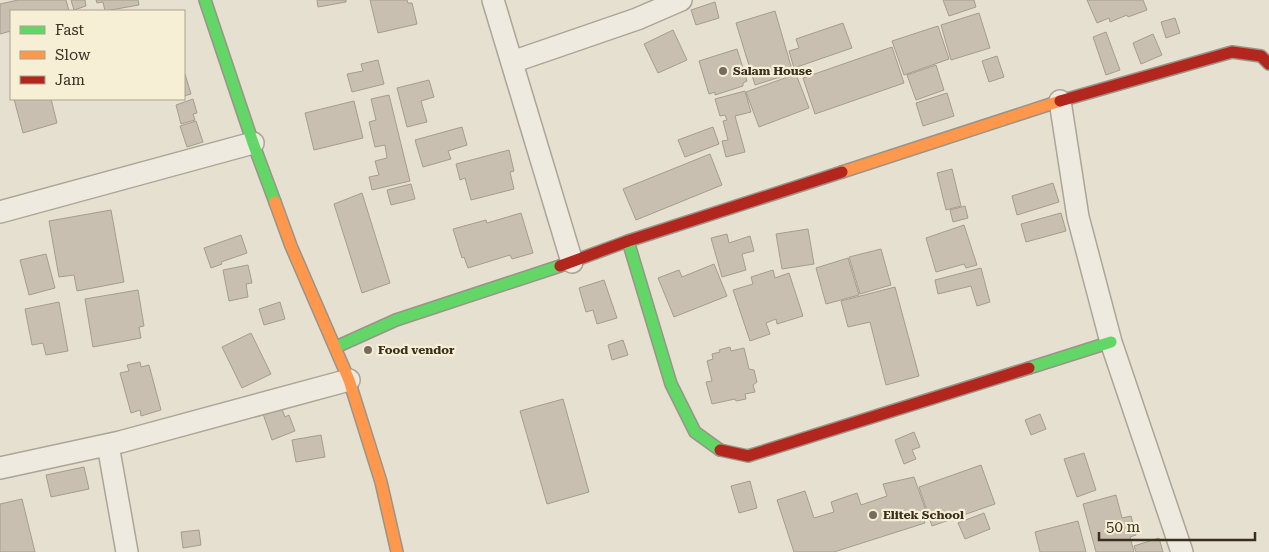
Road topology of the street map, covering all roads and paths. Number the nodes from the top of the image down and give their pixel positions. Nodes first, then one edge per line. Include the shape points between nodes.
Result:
1 (205, 0) edge
2 (493, 0) edge
3 (681, 0) edge
4 (512, 62) junction
5 (1269, 64) edge
6 (1060, 101) junction
7 (253, 143) junction
8 (0, 212) edge
9 (628, 241) junction
10 (572, 262) junction
11 (1111, 342) junction
12 (336, 347) junction
13 (349, 380) junction
14 (108, 445) junction
15 (0, 468) edge
16 (127, 552) edge
17 (397, 552) edge
18 (1182, 552) edge

1 - 7 street
2 - 4 street
3 - 4 street
4 - 10 street
5 - 6 street via 1261,56 1232,52
6 - 9 street
6 - 11 street via 1078,217
7 - 8 street
7 - 12 street via 291,246
9 - 10 street
9 - 11 street via 671,384 695,432 719,450 748,456
10 - 12 street via 396,320
11 - 18 street
12 - 13 street
13 - 14 street
13 - 17 street via 381,482
14 - 15 street
14 - 16 street

